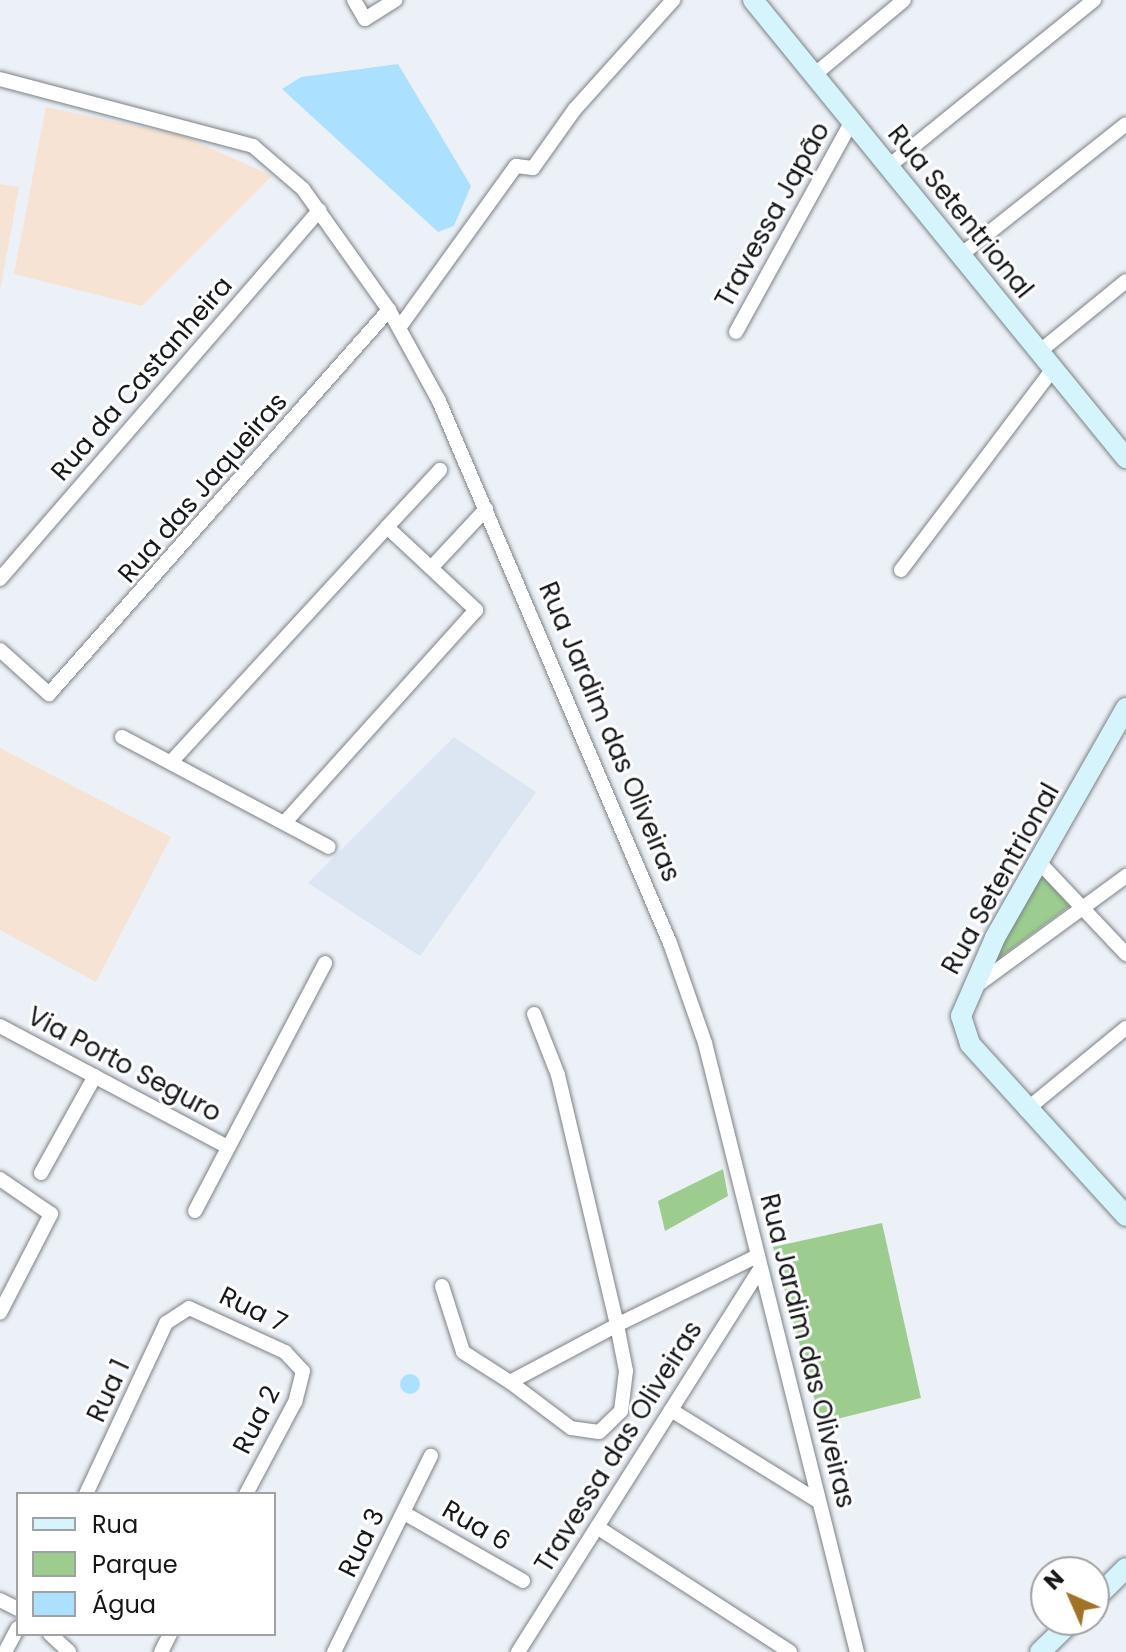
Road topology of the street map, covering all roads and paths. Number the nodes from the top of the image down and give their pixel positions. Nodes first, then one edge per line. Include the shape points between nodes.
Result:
1 (354, 0) edge
2 (395, 0) edge
3 (673, 0) edge
4 (753, 0) edge
5 (904, 0) edge
6 (1094, 0) edge
7 (814, 75) junction
8 (0, 79) edge
9 (852, 121) junction
10 (1126, 124) edge
11 (889, 166) junction
12 (320, 210) junction
13 (962, 254) junction
14 (1126, 281) edge
15 (389, 310) junction
16 (399, 328) junction
17 (736, 332) dead end
18 (1039, 352) junction
19 (1052, 370) junction
20 (1122, 446) edge
21 (440, 470) dead end
22 (486, 509) junction
23 (387, 527) junction
24 (431, 568) junction
25 (901, 570) dead end
26 (0, 579) edge
27 (0, 650) edge
28 (1126, 708) edge
29 (122, 737) dead end
30 (171, 762) junction
31 (285, 822) junction
32 (329, 847) dead end
33 (1039, 862) junction
34 (1126, 876) edge
35 (1085, 908) junction
36 (1126, 954) edge
37 (325, 963) dead end
38 (969, 991) junction
39 (534, 1014) dead end
40 (0, 1026) edge
41 (1126, 1028) edge
42 (95, 1076) junction
43 (1026, 1110) junction
44 (226, 1146) junction
45 (41, 1173) dead end
46 (0, 1179) edge
47 (195, 1211) dead end
48 (1126, 1216) edge
49 (759, 1262) junction
50 (442, 1286) dead end
51 (179, 1310) joint
52 (0, 1313) edge
53 (617, 1325) junction
54 (301, 1367) joint
55 (510, 1382) junction
56 (671, 1410) junction
57 (431, 1456) dead end
58 (87, 1492) edge
59 (247, 1492) edge
60 (818, 1501) junction
61 (404, 1513) junction
62 (597, 1527) junction
63 (1126, 1568) edge
64 (523, 1581) dead end
65 (1110, 1584) edge
66 (16, 1632) edge
67 (52, 1636) edge
68 (1056, 1636) edge
69 (337, 1648) edge
70 (522, 1650) edge
71 (5, 1652) edge
72 (69, 1652) edge
73 (353, 1652) edge
74 (790, 1652) edge
75 (857, 1652) edge
76 (1040, 1652) edge

1 - 2 street via 365,19
3 - 16 street via 575,109 533,168 516,166
4 - 7 street, Rua Setentrional
5 - 7 street
6 - 11 street
7 - 9 street, Rua Setentrional
8 - 12 street, Rua Jardim das Oliveiras via 228,135 275,161
9 - 11 street, Rua Setentrional
9 - 17 street, Travessa Japão
10 - 13 street
11 - 13 street, Rua Setentrional
12 - 15 street, Rua Jardim das Oliveiras
12 - 26 street, Rua da Castanheira
13 - 18 street, Rua Setentrional
14 - 18 street
15 - 16 street, Rua Jardim das Oliveiras
15 - 27 street, Rua das Jaqueiras via 49,694
16 - 22 street, Rua Jardim das Oliveiras
18 - 19 street, Rua Setentrional
19 - 20 street, Rua Setentrional
19 - 25 street
21 - 23 street
22 - 24 street
22 - 49 street, Rua Jardim das Oliveiras via 670,943 705,1043
23 - 24 street
23 - 30 street
24 - 31 street via 476,610
28 - 33 street, Rua Setentrional
29 - 30 street
30 - 31 street
31 - 32 street
33 - 35 street
33 - 38 street, Rua Setentrional
34 - 35 street
35 - 36 street
35 - 38 street
37 - 44 street
38 - 43 street, Rua Setentrional via 961,1016 970,1044
39 - 53 street via 558,1075
40 - 42 street, Via Porto Seguro
41 - 43 street
42 - 44 street, Via Porto Seguro
42 - 45 street
43 - 48 street, Rua Setentrional
44 - 47 street
46 - 52 street via 51,1214
49 - 53 street
49 - 56 street, Travessa das Oliveiras
49 - 60 street, Rua Jardim das Oliveiras
50 - 55 street via 463,1352
51 - 54 street, Rua 7 via 194,1308 228,1323
51 - 58 street, Rua 1
53 - 55 street
53 - 55 street via 626,1371 621,1411 599,1432 571,1428
54 - 59 street, Rua 2 via 301,1388
56 - 60 street
56 - 62 street, Travessa das Oliveiras
57 - 61 street, Rua 3
60 - 75 street, Rua Jardim das Oliveiras
61 - 64 street, Rua 6
61 - 69 street, Rua 3
62 - 70 street, Travessa das Oliveiras
62 - 74 street
63 - 65 street
66 - 71 street
67 - 72 street
68 - 76 street
69 - 73 street

